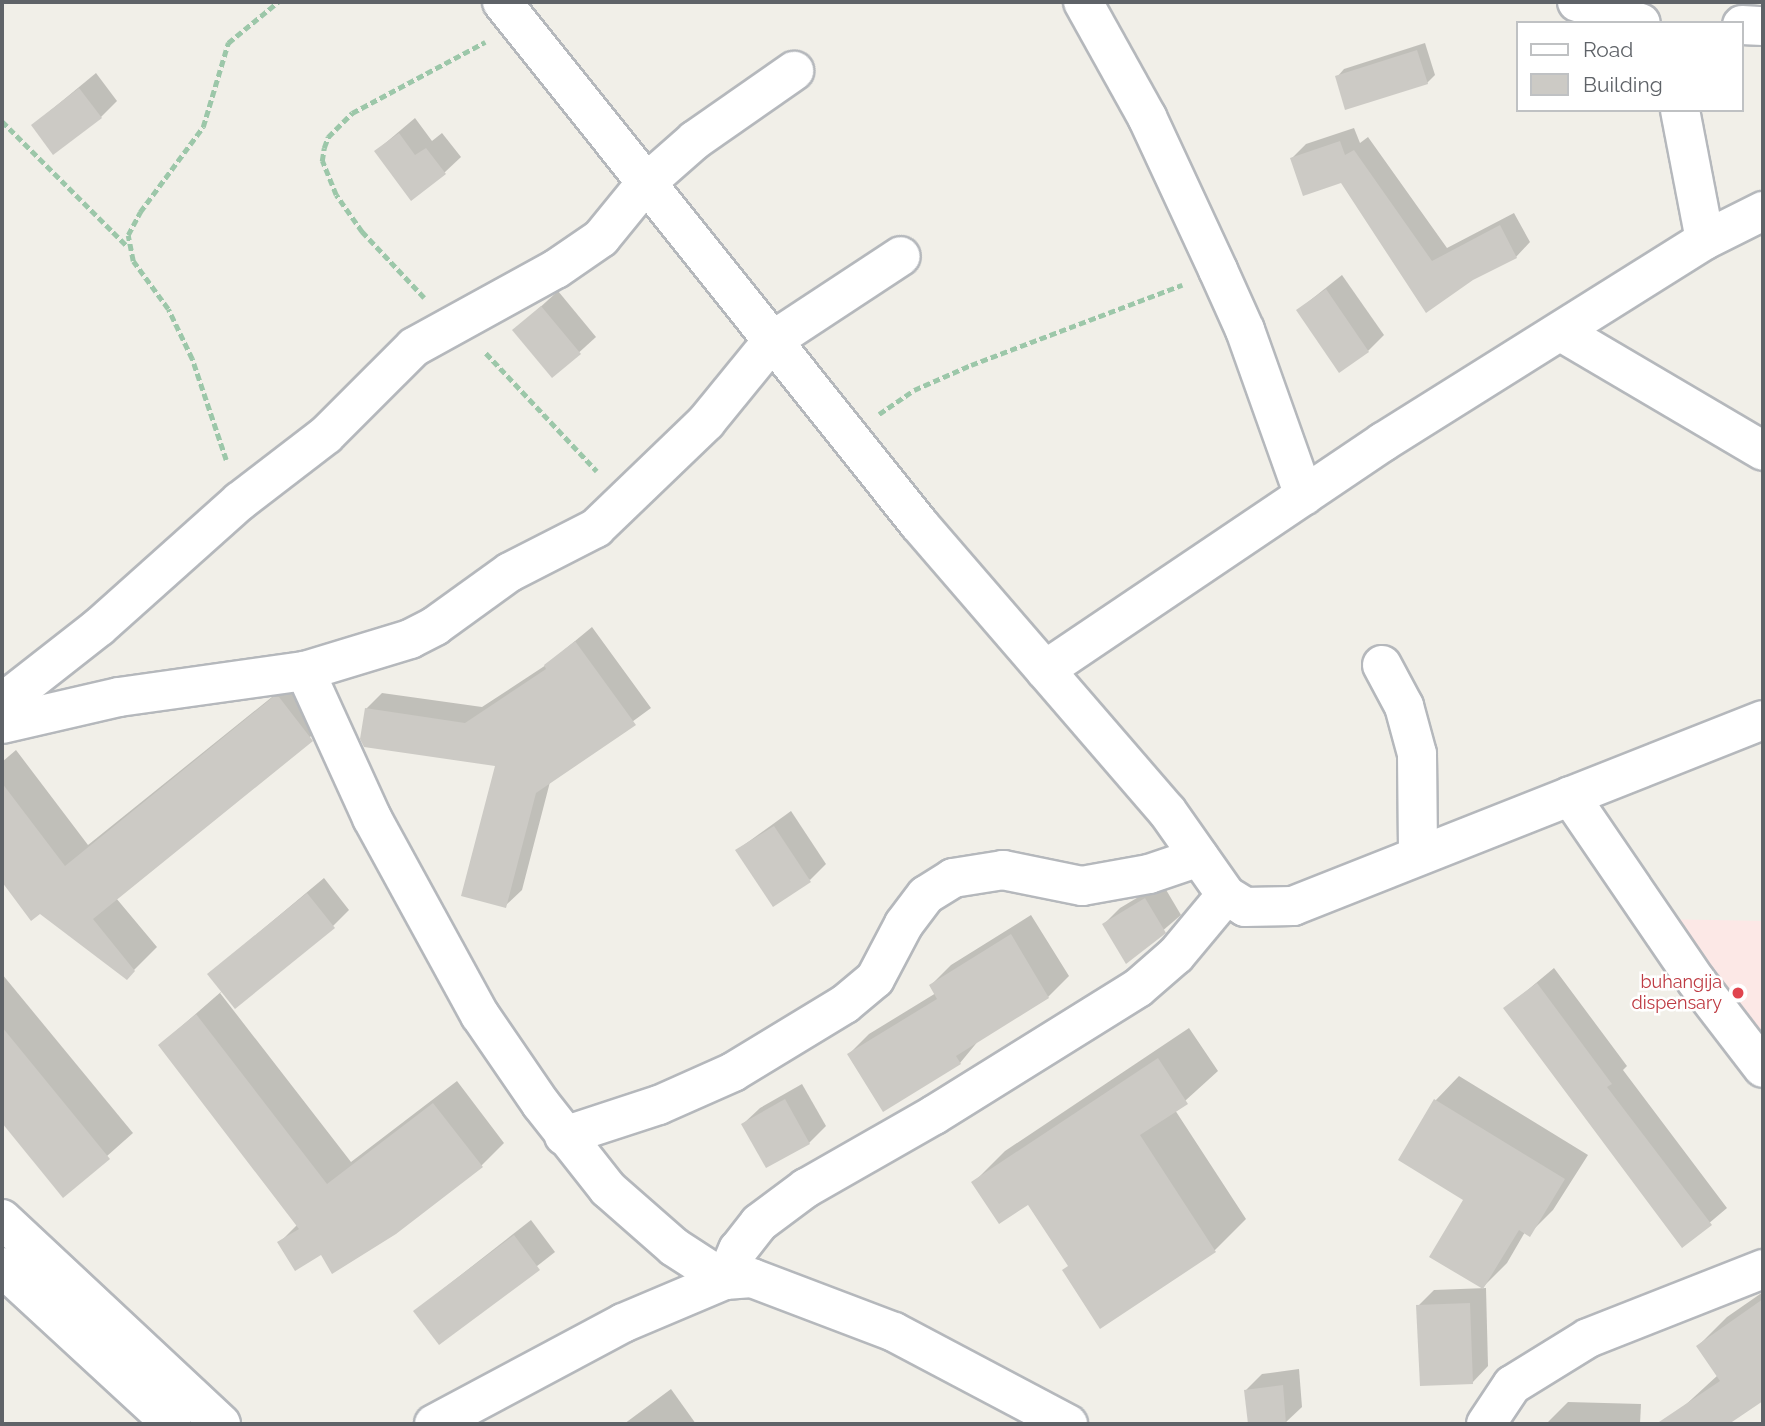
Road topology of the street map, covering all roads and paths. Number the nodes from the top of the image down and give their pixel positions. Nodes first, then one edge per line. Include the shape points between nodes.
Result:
1 (278, 2) edge
2 (1083, 2) edge
3 (1577, 2) edge
4 (1640, 2) edge
5 (510, 13) edge
6 (1637, 21) edge
7 (1643, 21) edge
8 (1744, 25) edge
9 (1763, 26) edge
10 (794, 71) dead end
11 (1680, 112) edge
12 (2, 121) edge
13 (645, 184) junction
14 (1763, 211) edge
15 (1704, 240) junction
16 (129, 248) junction
17 (901, 256) dead end
18 (1218, 270) junction
19 (452, 323) junction
20 (1563, 333) junction
21 (772, 341) junction
22 (852, 440) junction
23 (1763, 451) edge
24 (1304, 496) junction
25 (240, 501) junction
26 (622, 501) junction
27 (1382, 665) dead end
28 (1045, 670) junction
29 (305, 671) junction
30 (2, 703) edge
31 (1763, 720) edge
32 (2, 724) edge
33 (1570, 796) junction
34 (1418, 856) junction
35 (1199, 857) junction
36 (1226, 895) junction
37 (1763, 1068) edge
38 (564, 1136) junction
39 (2, 1219) edge
40 (2, 1267) edge
41 (1763, 1269) edge
42 (725, 1280) junction
43 (172, 1424) edge
44 (221, 1424) edge
45 (434, 1424) edge
46 (1068, 1424) edge
47 (1486, 1424) edge

1 - 16 path via 228,43 204,127 140,212 128,235
2 - 18 street via 1147,117
3 - 6 street
4 - 7 street
5 - 13 street
5 - 19 path via 335,128 324,148 328,178 362,232
8 - 9 street
10 - 13 street via 695,140
11 - 15 street
12 - 16 path
13 - 19 street via 601,238 555,270
13 - 21 street
14 - 15 street
15 - 20 street
16 - 25 path via 139,272 168,309 192,359
17 - 21 street
18 - 22 path via 914,390 894,401
18 - 24 street via 1245,330
19 - 25 street via 414,347 326,435
19 - 26 path via 519,384
20 - 23 street
20 - 24 street
21 - 22 street
21 - 26 street via 706,422
22 - 28 street
24 - 28 street
25 - 30 street via 99,626
26 - 29 street via 584,537 510,572 435,626 410,639
27 - 34 street via 1404,706 1417,754
28 - 35 street via 1167,811
29 - 32 street via 119,697
29 - 38 street via 372,818 480,1015
31 - 33 street
33 - 34 street
33 - 37 street via 1697,982
34 - 36 street via 1293,906 1245,907
35 - 36 street
35 - 38 street via 1149,874 1082,886 1003,870 953,878 926,895 904,924 875,979 845,1004 733,1072 659,1105
36 - 42 street via 1176,955 1138,988 934,1115 806,1188 759,1223 738,1250
38 - 42 street via 642,1221
39 - 44 street
40 - 43 street
41 - 47 street via 1588,1338 1512,1385
42 - 45 street via 623,1323
42 - 46 street via 769,1282 894,1332

